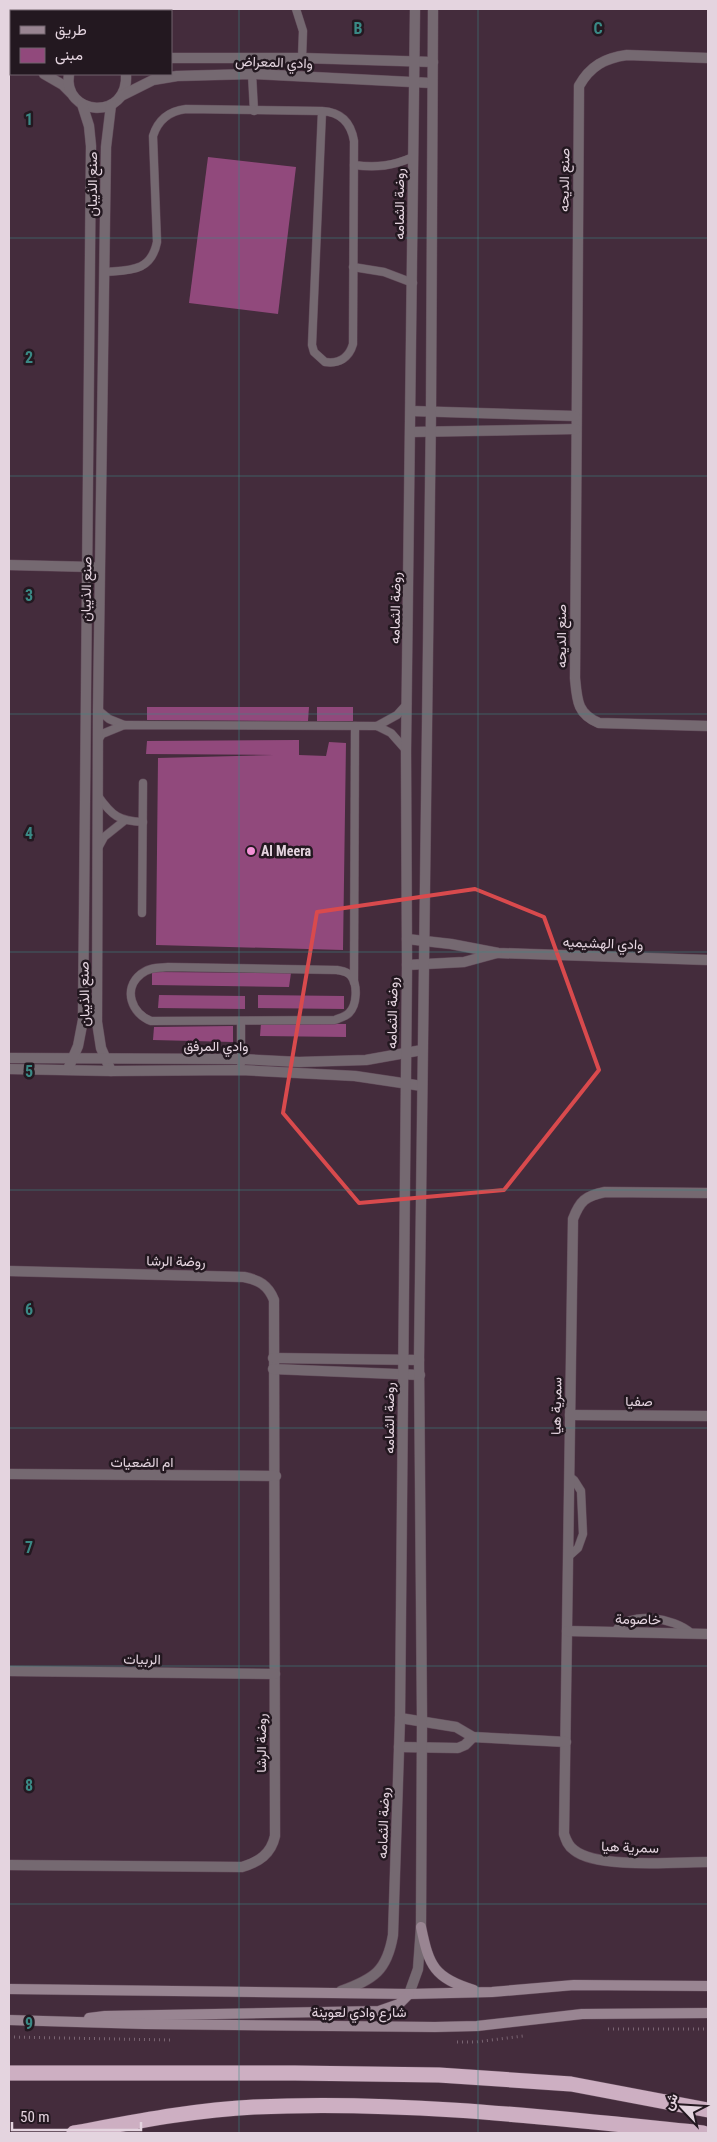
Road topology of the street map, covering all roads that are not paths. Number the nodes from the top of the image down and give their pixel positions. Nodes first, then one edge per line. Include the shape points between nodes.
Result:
1 (296, 9) edge
2 (415, 9) edge
3 (433, 9) edge
4 (172, 58) edge
5 (279, 58) junction
6 (302, 58) junction
7 (708, 58) edge
8 (414, 62) junction
9 (433, 62) junction
10 (252, 74) junction
11 (46, 75) edge
12 (69, 75) edge
13 (126, 75) edge
14 (279, 75) junction
15 (414, 82) junction
16 (431, 83) junction
17 (71, 93) junction
18 (121, 96) junction
19 (82, 104) junction
20 (111, 105) junction
21 (254, 110) junction
22 (322, 111) junction
23 (413, 157) junction
24 (354, 165) junction
25 (353, 268) junction
26 (105, 272) junction
27 (413, 283) junction
28 (431, 410) junction
29 (411, 411) junction
30 (575, 416) junction
31 (576, 429) junction
32 (430, 431) junction
33 (411, 432) junction
34 (9, 565) edge
35 (87, 567) junction
36 (101, 567) junction
37 (407, 704) junction
38 (98, 710) junction
39 (124, 725) junction
40 (355, 726) junction
41 (377, 726) junction
42 (708, 726) edge
43 (98, 740) junction
44 (406, 751) junction
45 (143, 782) dead end
46 (98, 796) junction
47 (124, 821) junction
48 (143, 822) junction
49 (98, 849) junction
50 (142, 913) dead end
51 (407, 939) junction
52 (424, 940) junction
53 (498, 953) junction
54 (708, 960) edge
55 (407, 964) junction
56 (424, 964) junction
57 (354, 982) junction
58 (242, 1022) junction
59 (422, 1050) junction
60 (405, 1054) junction
61 (9, 1058) edge
62 (74, 1058) junction
63 (106, 1060) junction
64 (241, 1065) junction
65 (9, 1069) edge
66 (68, 1069) junction
67 (111, 1071) junction
68 (405, 1083) junction
69 (422, 1086) junction
70 (708, 1194) edge
71 (9, 1271) edge
72 (403, 1360) junction
73 (419, 1360) junction
74 (273, 1363) junction
75 (403, 1374) junction
76 (420, 1375) junction
77 (570, 1415) junction
78 (708, 1416) edge
79 (9, 1474) edge
80 (276, 1476) junction
81 (569, 1476) junction
82 (568, 1557) junction
83 (567, 1631) junction
84 (708, 1634) edge
85 (9, 1671) edge
86 (275, 1674) junction
87 (400, 1718) junction
88 (422, 1720) junction
89 (473, 1737) junction
90 (566, 1742) junction
91 (399, 1747) junction
92 (422, 1748) junction
93 (708, 1862) edge
94 (9, 1864) edge
95 (421, 1927) junction
96 (708, 1986) edge
97 (9, 1989) edge
98 (341, 1992) junction
99 (479, 1992) junction
100 (409, 1994) junction
101 (708, 2014) edge
102 (9, 2020) edge
103 (68, 2021) junction
104 (9, 2073) edge
105 (708, 2110) edge
106 (74, 2133) edge
107 (703, 2133) edge

1 - 6 lane via 303,31
2 - 8 street, روضة الثمامه
3 - 9 street
4 - 5 street, وادي المعراض
5 - 6 street, وادي المعراض
5 - 14 street
6 - 8 street, وادي المعراض
7 - 30 street, صنع الديحه via 614,57 592,67 579,86
8 - 9 street, وادي المعراض
8 - 15 street, روضة الثمامه
9 - 16 street
10 - 14 street, وادي المعراض
10 - 18 street, وادي المعراض via 165,76
10 - 21 lane
11 - 17 street
12 - 17 street
13 - 18 street
14 - 15 street, وادي المعراض
15 - 16 street, وادي المعراض
15 - 23 street, روضة الثمامه
16 - 28 street
17 - 19 street
18 - 20 street, وادي المعراض
19 - 20 street via 96,108
19 - 35 street, صنع الذيبان via 91,146
20 - 26 street, صنع الذيبان via 106,137
21 - 22 lane
21 - 26 lane via 186,109 168,114 161,120 153,136 156,251 138,268
22 - 24 lane via 338,114 350,125
22 - 25 lane via 312,345 325,362 340,361 351,351
23 - 24 lane via 379,167
23 - 27 street, روضة الثمامه
24 - 25 lane
25 - 27 lane via 384,272
26 - 36 street, صنع الذيبان
27 - 29 street, روضة الثمامه
28 - 29 street
28 - 30 street
28 - 32 street
29 - 33 street, روضة الثمامه
30 - 31 street, صنع الديحه
31 - 32 street
31 - 42 street, صنع الديحه via 575,678 582,712 591,720 612,725
32 - 33 street
32 - 52 street
33 - 37 street, روضة الثمامه
34 - 35 street
35 - 36 street
35 - 62 street, صنع الذيبان via 83,1020
36 - 38 street, صنع الذيبان
37 - 41 lane via 397,715
37 - 44 street, روضة الثمامه
38 - 39 lane
38 - 43 street, صنع الذيبان
39 - 40 lane
39 - 43 lane via 102,734
40 - 41 lane
40 - 57 lane
41 - 44 lane via 391,733
43 - 46 street, صنع الذيبان
44 - 51 street, روضة الثمامه
45 - 48 lane
46 - 47 lane
46 - 49 street, صنع الذيبان
47 - 48 lane
47 - 49 lane via 104,837
48 - 50 lane
49 - 63 street, صنع الذيبان via 97,1022
51 - 52 street, وادي الهشيميه
51 - 55 street, روضة الثمامه
52 - 53 street, وادي الهشيميه
52 - 56 street
53 - 54 street, وادي الهشيميه
53 - 56 street, وادي الهشيميه via 464,962
55 - 56 street, وادي الهشيميه
55 - 60 street, روضة الثمامه
56 - 59 street
57 - 58 lane via 353,1007 348,1014 334,1020
57 - 58 lane via 346,971 337,970 168,967 151,968 140,974 131,990 136,1012 151,1021
58 - 64 lane
59 - 60 street, وادي المرفق
59 - 69 street
60 - 64 street, وادي المرفق via 353,1060
60 - 68 street, روضة الثمامه
61 - 62 street, وادي المرفق
62 - 63 street, وادي المرفق
62 - 66 street, صنع الذيبان
63 - 64 street, وادي المرفق
63 - 67 street, صنع الذيبان
64 - 67 street, وادي المرفق
64 - 68 street, وادي المرفق
65 - 66 street, وادي المرفق
66 - 67 street, وادي المرفق
68 - 69 street, وادي المرفق
68 - 72 street, روضة الثمامه
69 - 73 street
70 - 77 street, سمرية هيا via 605,1192 592,1194 579,1204 572,1230
71 - 74 street, روضة الرشا via 253,1279 266,1286 274,1300
72 - 73 street
72 - 74 street
72 - 75 street, روضة الثمامه
73 - 76 street
74 - 75 street
74 - 80 street, روضة الرشا
75 - 76 street
75 - 87 street, روضة الثمامه
76 - 88 street
77 - 78 street, صفيا
77 - 81 street, سمرية هيا
79 - 80 street, ام الضعيات
80 - 86 street, روضة الرشا
81 - 82 street, سمرية هيا
81 - 82 lane via 581,1491 583,1534 578,1548
82 - 83 street, سمرية هيا
83 - 84 street, خاصومة
83 - 90 street, سمرية هيا
85 - 86 street, الربيات
86 - 94 street, روضة الرشا via 275,1836 262,1859 242,1867
87 - 88 street
87 - 91 street, روضة الثمامه
88 - 89 street via 456,1727
88 - 92 street
89 - 90 street
89 - 92 street via 458,1748
90 - 93 street, سمرية هيا via 564,1834 574,1851 607,1862
91 - 92 street
91 - 98 street, روضة الثمامه via 390,1954 375,1976
92 - 95 street
95 - 99 main road via 427,1955 434,1969 452,1982
95 - 100 street via 418,1969
96 - 99 main road, شارع وادي لعوينة via 574,1984
97 - 98 main road, شارع وادي لعوينة
98 - 100 main road, شارع وادي لعوينة
99 - 100 main road, شارع وادي لعوينة
100 - 103 main road via 399,2004 379,2011 105,2016
101 - 103 main road, شارع وادي لعوينة via 582,2014 477,2026
102 - 103 main road, شارع وادي لعوينة
104 - 105 highway via 439,2075 571,2084
106 - 107 highway via 163,2117 253,2107 359,2106 504,2113

